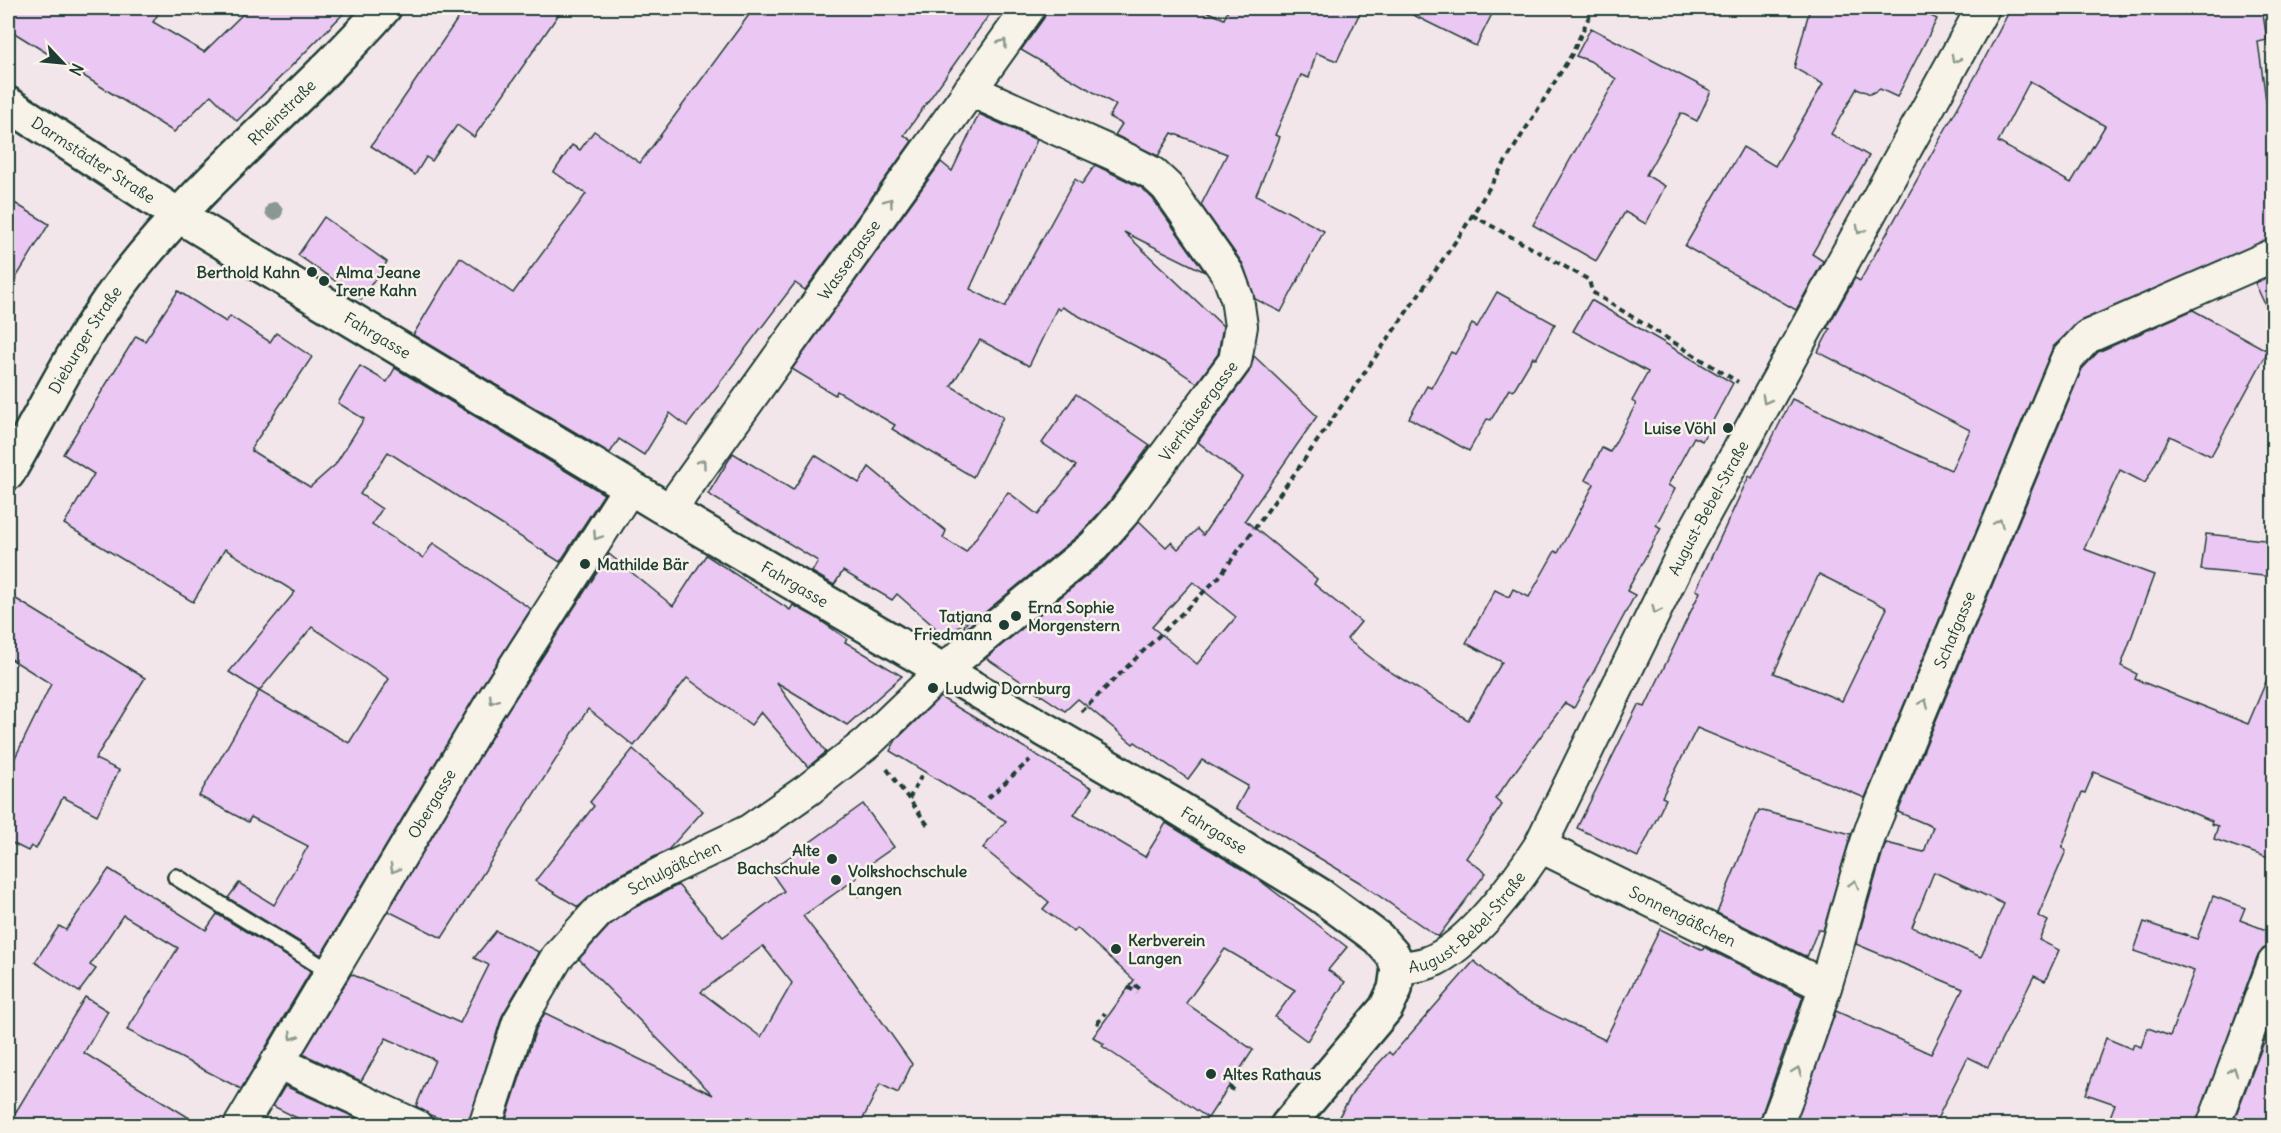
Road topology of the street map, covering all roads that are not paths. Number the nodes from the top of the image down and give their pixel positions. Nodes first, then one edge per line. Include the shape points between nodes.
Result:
1 (384, 8) edge
2 (1029, 8) edge
3 (1983, 8) edge
4 (970, 90) junction
5 (8, 104) edge
6 (178, 215) junction
7 (2274, 255) edge
8 (8, 473) edge
9 (630, 487) junction
10 (669, 511) junction
11 (941, 672) junction
12 (1540, 846) junction
13 (176, 877) dead end
14 (2274, 963) edge
15 (1398, 969) junction
16 (332, 973) junction
17 (1825, 986) junction
18 (277, 1062) junction
19 (240, 1125) edge
20 (416, 1125) edge
21 (485, 1125) edge
22 (1287, 1125) edge
23 (1776, 1125) edge
24 (2213, 1125) edge

1 - 6 main road, Rheinstraße
4 -> 2 street, Wassergasse
3 -> 12 street, August-Bebel-Straße via 1687,545
10 -> 4 street, Wassergasse
4 - 11 street, Vierhäusergasse via 1152,173 1167,187 1228,274 1237,298 1241,327 1235,361 1111,530
5 - 6 main road, Darmstädter Straße
6 - 8 main road, Dieburger Straße via 119,286
6 - 9 main road, Fahrgasse
17 -> 7 street, Schafgasse via 1873,825 2067,358 2087,337
9 - 10 main road, Fahrgasse
9 -> 16 street, Obergasse via 489,707
10 - 11 main road, Fahrgasse
11 - 15 main road, Fahrgasse via 1172,804 1345,912 1378,938
11 - 21 street, Schulgäßchen via 868,742 749,831 669,868 598,912 557,957 519,1022
12 - 15 street, August-Bebel-Straße via 1519,878 1450,952 1428,963
12 - 17 street, Sonnengäßchen
13 - 16 lane
24 -> 14 street
15 - 22 main road via 1395,989 1386,1008
16 -> 18 street, Obergasse
23 -> 17 street, Schafgasse
18 - 19 street, Obergasse
18 - 20 street

